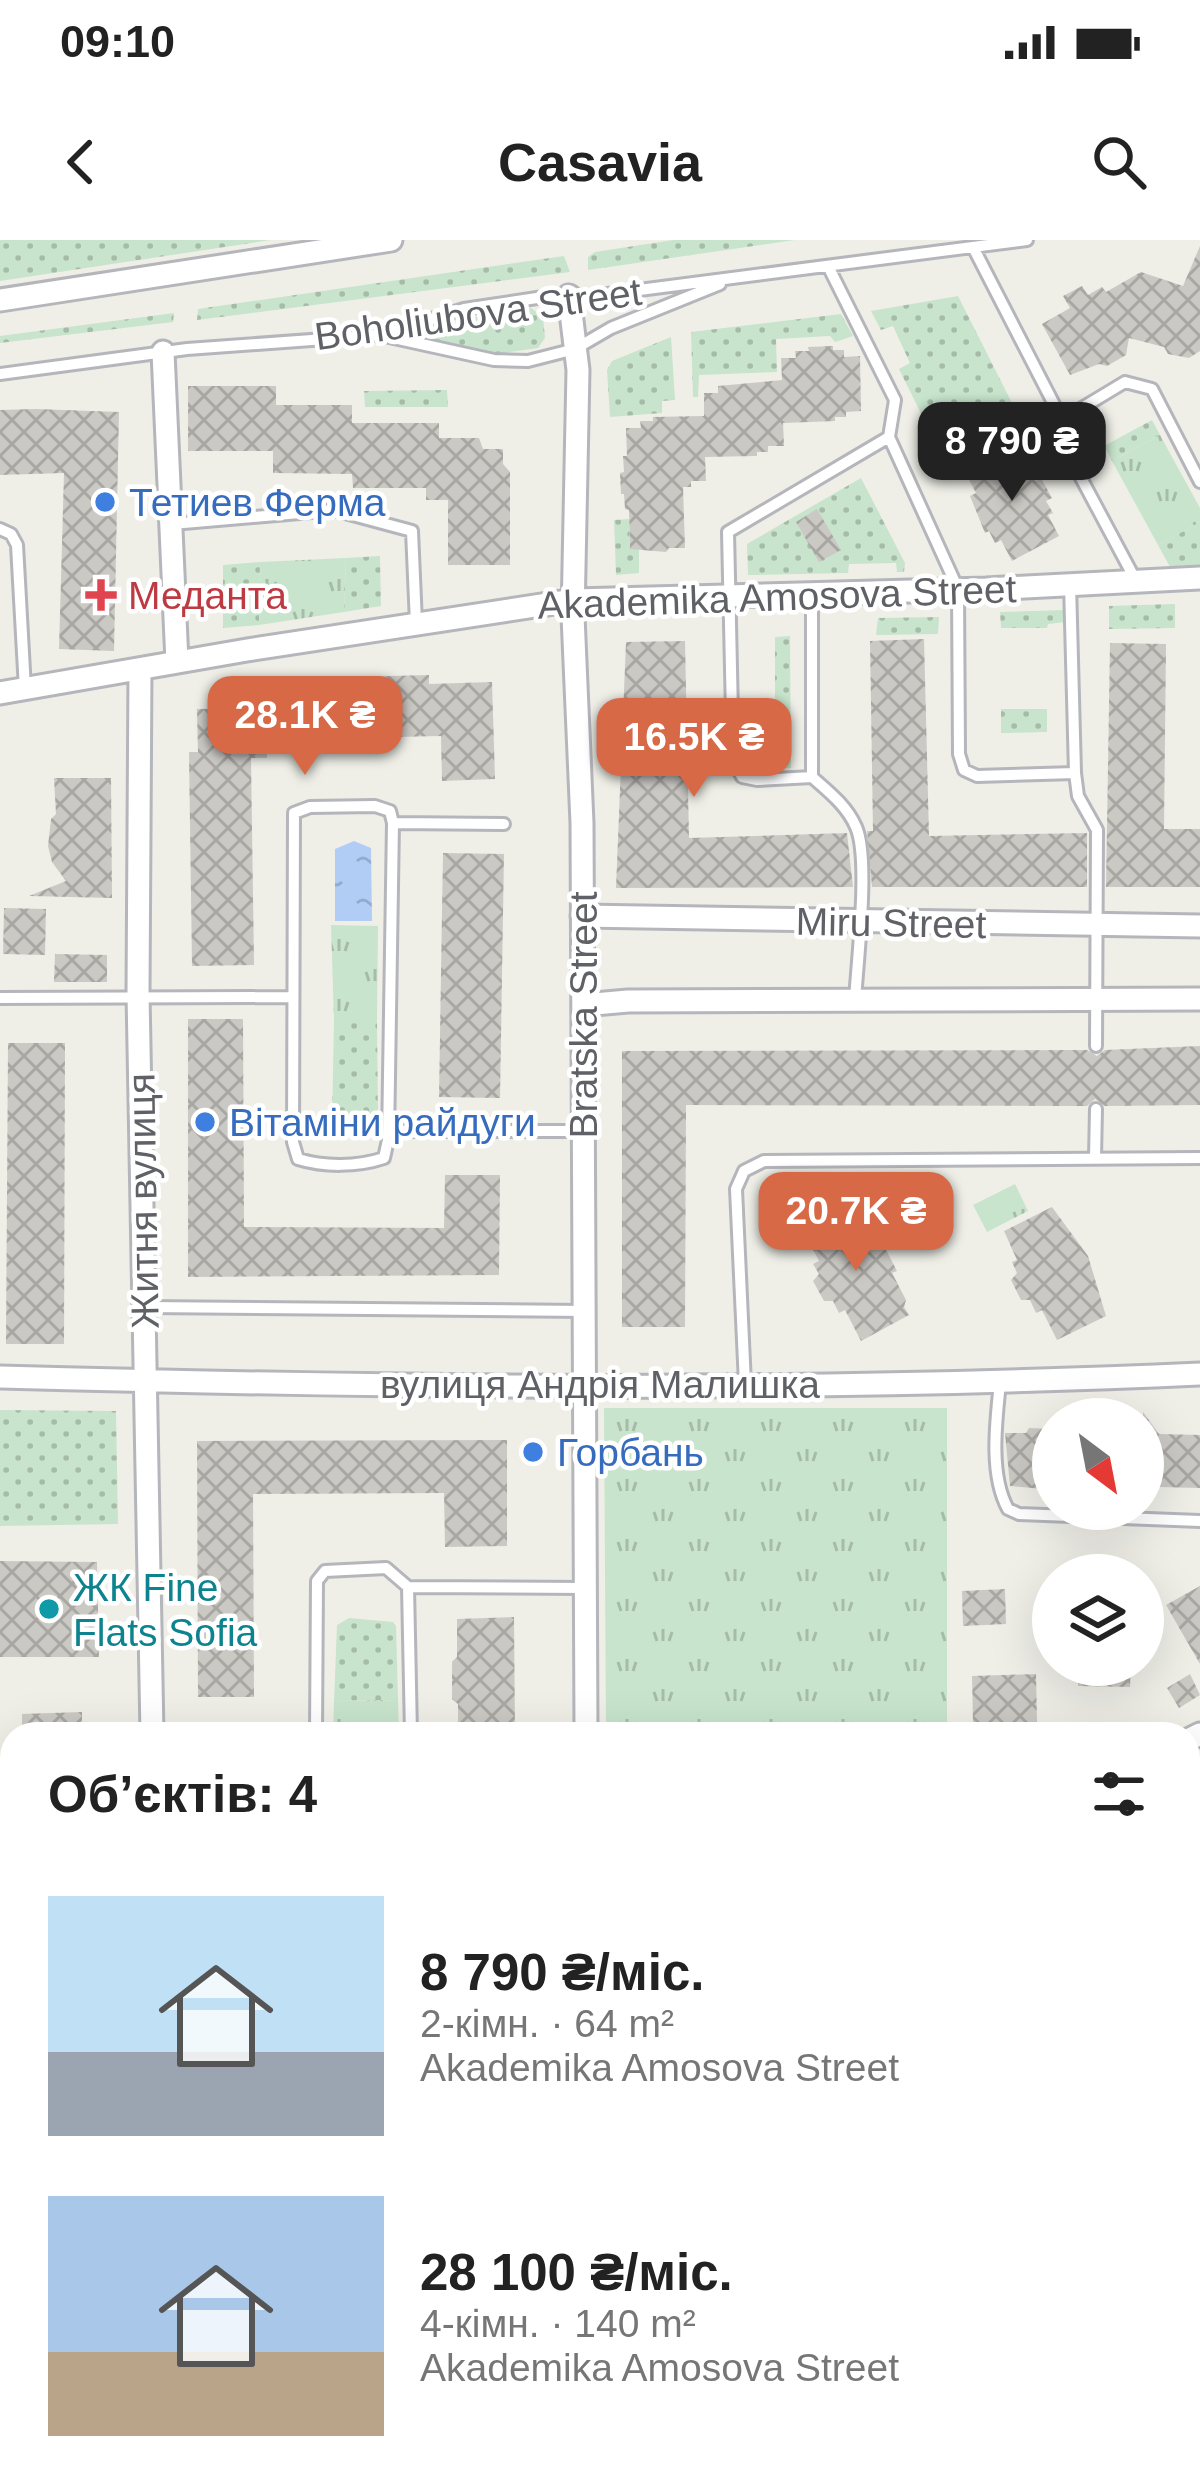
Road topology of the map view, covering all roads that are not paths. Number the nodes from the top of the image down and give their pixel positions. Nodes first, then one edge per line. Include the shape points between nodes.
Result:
1 (391, 240) edge
2 (1027, 240) edge
3 (974, 249) junction
4 (828, 266) junction
5 (734, 278) junction
6 (568, 296) junction
7 (0, 300) edge
8 (380, 335) junction
9 (575, 349) junction
10 (164, 352) junction
11 (0, 374) edge
12 (1062, 420) junction
13 (889, 437) junction
14 (1200, 482) edge
15 (172, 524) junction
16 (0, 529) edge
17 (1200, 578) edge
18 (1135, 580) junction
19 (1070, 584) junction
20 (958, 590) junction
21 (812, 591) junction
22 (730, 595) junction
23 (574, 600) junction
24 (416, 623) junction
25 (177, 662) junction
26 (140, 669) junction
27 (25, 689) junction
28 (0, 693) edge
29 (1075, 773) junction
30 (812, 777) junction
31 (393, 823) junction
32 (504, 824) dead end
33 (582, 916) junction
34 (861, 923) junction
35 (1099, 926) junction
36 (1200, 926) edge
37 (292, 997) junction
38 (0, 998) edge
39 (138, 999) junction
40 (1200, 999) edge
41 (1097, 1000) junction
42 (855, 1002) junction
43 (583, 1005) junction
44 (1096, 1046) dead end
45 (1096, 1109) dead end
46 (388, 1131) junction
47 (583, 1131) junction
48 (1200, 1157) edge
49 (1095, 1158) junction
50 (145, 1307) junction
51 (587, 1311) junction
52 (1200, 1374) edge
53 (0, 1377) edge
54 (147, 1381) junction
55 (1000, 1383) junction
56 (587, 1384) junction
57 (745, 1384) junction
58 (1200, 1521) edge
59 (409, 1587) junction
60 (587, 1588) junction
61 (152, 1722) edge
62 (316, 1722) edge
63 (411, 1722) edge
64 (586, 1722) edge

1 - 7 street
2 - 3 lane, Boholiubova Street
3 - 4 lane, Boholiubova Street
3 - 12 lane
4 - 5 lane, Boholiubova Street
4 - 13 lane via 895,400
5 - 6 lane, Boholiubova Street
5 - 9 lane
6 - 8 lane, Boholiubova Street via 464,309
6 - 9 street, Bratska Street
8 - 9 lane via 494,360
8 - 10 lane, Boholiubova Street
9 - 23 street, Bratska Street
10 - 11 lane, Boholiubova Street
10 - 15 street
12 - 14 lane via 1125,382 1152,388
12 - 18 lane via 1064,446
13 - 20 lane
13 - 22 lane via 728,532
15 - 24 lane via 334,510 412,531
15 - 25 street
16 - 27 lane via 17,545
17 - 18 street, Akademika Amosova Street
18 - 19 street, Akademika Amosova Street
19 - 20 street, Akademika Amosova Street
19 - 29 lane
20 - 21 street, Akademika Amosova Street
20 - 29 lane via 964,770
21 - 22 street, Akademika Amosova Street
21 - 30 lane
22 - 23 street, Akademika Amosova Street
22 - 30 lane via 733,760 742,777
23 - 24 street, Akademika Amosova Street
23 - 33 street, Bratska Street
24 - 25 street, Akademika Amosova Street
25 - 26 street, Akademika Amosova Street
26 - 27 street, Akademika Amosova Street
26 - 39 street, Житня вулиця
27 - 28 street, Akademika Amosova Street
29 - 35 lane via 1097,830
30 - 34 lane via 859,832
31 - 32 lane
31 - 37 lane via 375,806 294,813
31 - 46 lane
33 - 34 street, Miru Street
33 - 43 street, Bratska Street
34 - 35 street, Miru Street
34 - 42 lane
35 - 36 street, Miru Street
35 - 41 lane
37 - 39 lane
37 - 46 lane via 298,1159 366,1164 384,1158
38 - 39 lane
39 - 50 street, Житня вулиця
40 - 41 street, Miru Street
41 - 42 street, Miru Street
41 - 44 lane
42 - 43 street, Miru Street
43 - 47 street, Bratska Street
45 - 49 lane
46 - 47 lane
47 - 51 street, Bratska Street
48 - 49 lane
49 - 57 lane via 764,1161 744,1171 736,1189
50 - 51 lane
50 - 54 street, Житня вулиця
51 - 56 street, Bratska Street
52 - 55 street, вулиця Андрія Малишка
53 - 54 street, вулиця Андрія Малишка
54 - 56 street, вулиця Андрія Малишка
54 - 61 street, Житня вулиця
55 - 57 street, вулиця Андрія Малишка
55 - 58 lane via 998,1472 1008,1509
56 - 57 street, вулиця Андрія Малишка
56 - 60 street, Bratska Street
59 - 60 lane
59 - 62 lane via 386,1568 325,1571 317,1581
59 - 63 lane
60 - 64 street, Bratska Street

